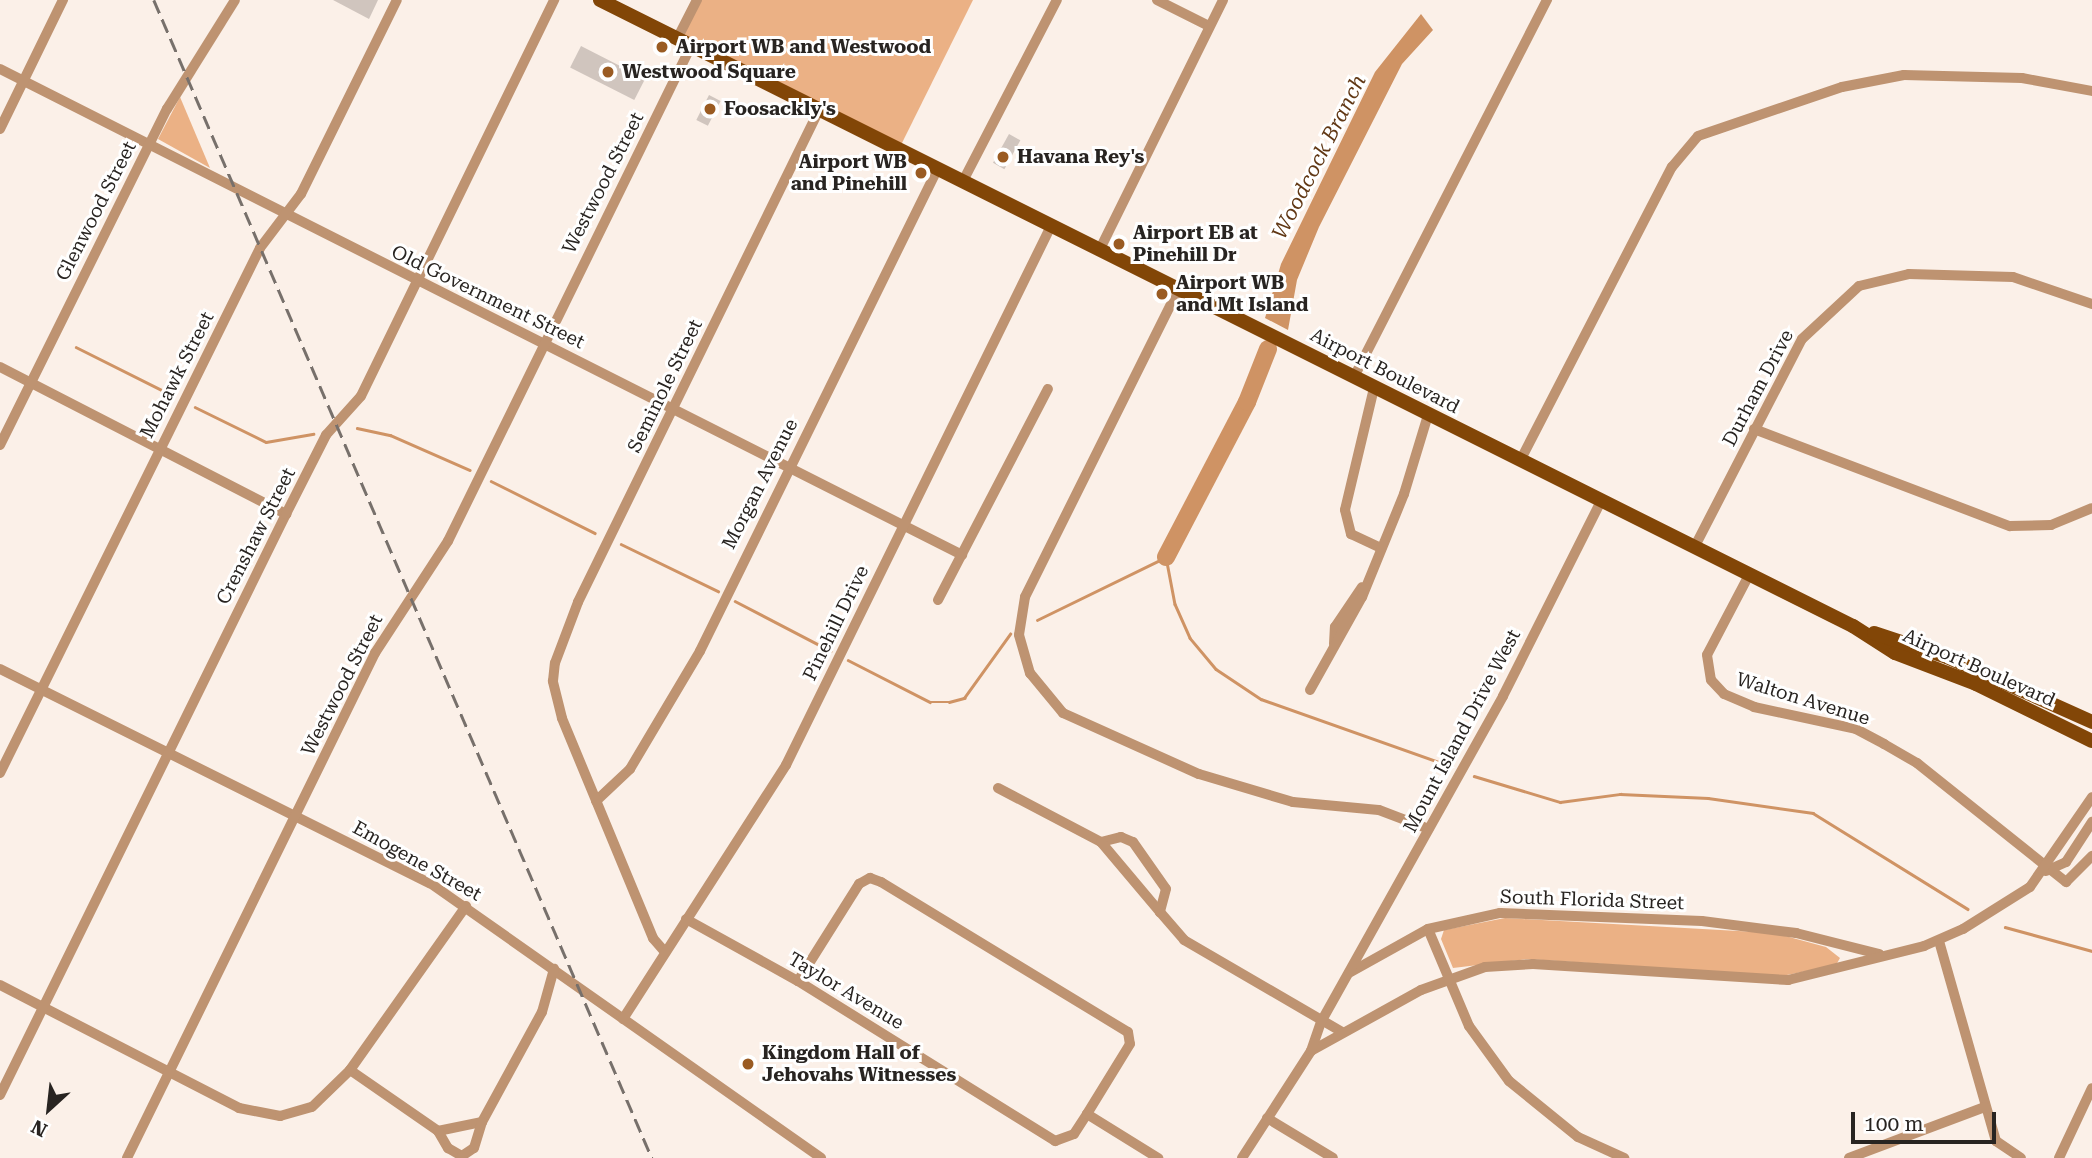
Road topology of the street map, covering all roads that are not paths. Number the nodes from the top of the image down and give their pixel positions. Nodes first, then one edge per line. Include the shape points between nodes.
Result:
1 (63, 0) edge
2 (235, 0) edge
3 (397, 0) edge
4 (554, 0) edge
5 (600, 0) edge
6 (697, 0) edge
7 (1057, 0) edge
8 (1157, 0) edge
9 (1223, 0) edge
10 (1547, 0) edge
11 (1209, 26) junction
12 (684, 43) junction
13 (0, 68) edge
14 (23, 81) junction
15 (2092, 91) edge
16 (819, 110) junction
17 (0, 129) edge
18 (148, 146) junction
19 (938, 169) junction
20 (963, 181) junction
21 (282, 215) junction
22 (1051, 226) junction
23 (1099, 251) junction
24 (417, 281) junction
25 (1178, 290) junction
26 (2092, 304) edge
27 (543, 342) junction
28 (0, 367) edge
29 (1354, 377) junction
30 (30, 382) junction
31 (1374, 388) junction
32 (1048, 389) dead end
33 (674, 409) junction
34 (1428, 415) junction
35 (1755, 429) junction
36 (0, 445) edge
37 (159, 448) junction
38 (1520, 461) junction
39 (788, 468) junction
40 (1601, 501) junction
41 (2092, 508) edge
42 (286, 514) junction
43 (904, 526) junction
44 (1381, 548) junction
45 (1694, 548) junction
46 (962, 555) junction
47 (1749, 575) junction
48 (939, 600) dead end
49 (1853, 626) junction
50 (0, 669) edge
51 (41, 689) junction
52 (1310, 690) dead end
53 (2092, 722) edge
54 (2092, 741) edge
55 (169, 751) junction
56 (0, 773) edge
57 (998, 788) dead end
58 (2092, 797) edge
59 (596, 801) junction
60 (296, 816) junction
61 (2092, 822) edge
62 (1429, 829) junction
63 (1101, 842) junction
64 (2092, 856) edge
65 (2046, 871) junction
66 (466, 906) junction
67 (1160, 912) junction
68 (686, 919) junction
69 (1428, 929) junction
70 (1939, 941) junction
71 (665, 951) junction
72 (1889, 955) junction
73 (554, 969) junction
74 (1348, 974) junction
75 (1447, 979) junction
76 (798, 981) junction
77 (0, 985) edge
78 (44, 1007) junction
79 (622, 1019) junction
80 (1321, 1022) junction
81 (1342, 1031) junction
82 (1311, 1051) junction
83 (349, 1070) junction
84 (170, 1072) junction
85 (2092, 1088) edge
86 (0, 1095) edge
87 (1986, 1107) junction
88 (1087, 1114) junction
89 (1267, 1118) junction
90 (482, 1122) junction
91 (438, 1131) junction
92 (127, 1158) edge
93 (821, 1158) edge
94 (1158, 1158) edge
95 (1242, 1158) edge
96 (1333, 1158) edge
97 (1624, 1158) edge
98 (1849, 1158) edge
99 (2021, 1158) edge
100 (2059, 1158) edge

1 - 14 street
2 - 18 street, Glenwood Street
3 - 21 street, Mohawk Street via 301,194
4 - 24 street, Crenshaw Street
5 - 12 main road, Airport Boulevard
6 - 12 street, Westwood Street
7 - 20 street
8 - 11 street
9 - 11 street
10 - 29 street
11 - 23 street
12 - 16 main road, Airport Boulevard
12 - 27 street, Westwood Street
13 - 14 street, Old Government Street
14 - 17 street
14 - 18 street, Old Government Street
15 - 38 street via 2017,78 1904,75 1842,87 1725,123 1685,148
16 - 19 main road, Airport Boulevard
16 - 33 street, Seminole Street
18 - 21 street, Old Government Street
18 - 30 street, Glenwood Street
19 - 20 main road, Airport Boulevard
19 - 39 street, Morgan Avenue
20 - 22 main road, Airport Boulevard
21 - 24 street, Old Government Street
21 - 37 street, Mohawk Street
22 - 23 main road, Airport Boulevard
22 - 43 street, Pinehill Drive
23 - 25 main road, Airport Boulevard
24 - 27 street, Old Government Street
24 - 42 street, Crenshaw Street via 361,396 327,435
25 - 29 main road, Airport Boulevard
25 - 62 street via 1025,597 1021,645 1040,689 1082,724 1199,774 1293,802 1379,810
26 - 35 street, Durham Drive via 2013,277 1909,274 1859,286 1802,338
27 - 33 street, Old Government Street
27 - 60 street, Westwood Street via 448,541 387,630
28 - 30 street
29 - 31 main road, Airport Boulevard
30 - 36 street, Glenwood Street
30 - 37 street
31 - 34 main road, Airport Boulevard
31 - 44 street via 1345,510 1352,534
32 - 46 street
33 - 39 street, Old Government Street
33 - 59 street, Seminole Street via 578,601 553,681
34 - 38 main road, Airport Boulevard
34 - 44 street
35 - 41 street via 2010,526 2033,527
35 - 45 street, Durham Drive
37 - 42 street
37 - 51 street, Mohawk Street
38 - 40 main road, Airport Boulevard
39 - 43 street, Old Government Street
39 - 59 street, Morgan Avenue via 671,703 630,769
40 - 45 main road, Airport Boulevard
40 - 62 street, Mount Island Drive West
42 - 55 street, Crenshaw Street
43 - 46 street, Old Government Street
43 - 68 street, Pinehill Drive via 786,765
44 - 52 street via 1344,633
45 - 47 main road, Airport Boulevard
46 - 48 street
47 - 49 main road, Airport Boulevard
47 - 65 street, Walton Avenue via 1707,656 1711,680 1724,694 1754,707 1856,729 1884,744 1917,763
49 - 53 main road, Airport Boulevard via 1948,657
49 - 54 main road, Airport Boulevard via 1895,653 1986,688
50 - 51 street, Emogene Street
51 - 55 street, Emogene Street
51 - 56 street, Mohawk Street
55 - 60 street, Emogene Street
55 - 78 street, Crenshaw Street
57 - 63 street
58 - 65 street, South Florida Street
59 - 71 street via 653,937
60 - 66 street, Emogene Street
60 - 84 street, Westwood Street
61 - 65 street, South Florida Street via 2066,862
62 - 74 street, Mount Island Drive West
63 - 67 street
63 - 67 street via 1121,837 1133,842 1166,889
64 - 65 street via 2066,883
65 - 70 street, South Florida Street via 2010,901
66 - 73 street, Emogene Street
66 - 83 street
67 - 80 street via 1198,950
68 - 71 street, Pinehill Drive
68 - 76 street, Taylor Avenue
69 - 72 street, South Florida Street via 1500,913 1678,919 1779,930
69 - 74 street, South Florida Street
69 - 75 street
70 - 72 street, South Florida Street
70 - 87 street
71 - 79 street, Pinehill Drive
72 - 75 street, South Florida Street via 1788,980 1533,964 1485,967
73 - 79 street, Emogene Street
73 - 90 street via 542,1013
74 - 80 street, South Florida Street
75 - 81 street, South Florida Street
75 - 97 street via 1469,1027 1509,1081 1566,1129
76 - 88 street, Taylor Avenue via 1055,1141 1074,1134
76 - 88 street via 859,884 870,878 1128,1032 1130,1044
77 - 78 street
78 - 84 street
78 - 86 street, Crenshaw Street
79 - 93 street, Emogene Street
80 - 81 street
80 - 82 street, South Florida Street
81 - 82 street, South Florida Street
82 - 89 street, South Florida Street
83 - 84 street via 312,1107 280,1116 258,1115
83 - 91 street
84 - 92 street, Westwood Street
85 - 100 street
87 - 98 street
87 - 99 street via 2002,1148
88 - 94 street
89 - 95 street, South Florida Street
89 - 96 street
90 - 91 street
90 - 91 street via 474,1148 462,1156 448,1148

